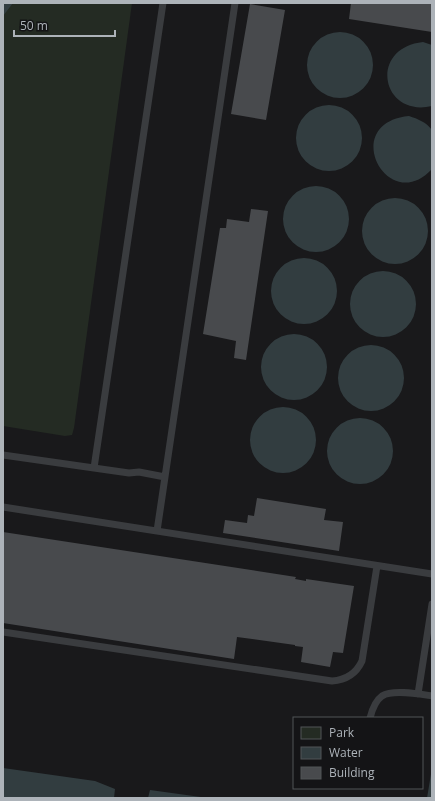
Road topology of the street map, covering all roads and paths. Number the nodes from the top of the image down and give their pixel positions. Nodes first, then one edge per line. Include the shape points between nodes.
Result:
1 (163, 3) edge
2 (235, 3) edge
3 (3, 455) edge
4 (94, 468) junction
5 (164, 477) junction
6 (3, 507) edge
7 (157, 531) junction
8 (377, 566) junction
9 (432, 574) edge
10 (432, 604) edge
11 (3, 632) edge
12 (418, 694) junction
13 (432, 696) edge
14 (370, 717) edge

1 - 4 lane
2 - 5 lane
3 - 4 lane
4 - 5 lane
5 - 7 lane
6 - 7 lane
7 - 8 lane
8 - 9 lane
8 - 11 lane via 362,661 354,674 340,681
10 - 12 lane
12 - 13 lane
12 - 14 lane via 402,692 382,696 375,703

